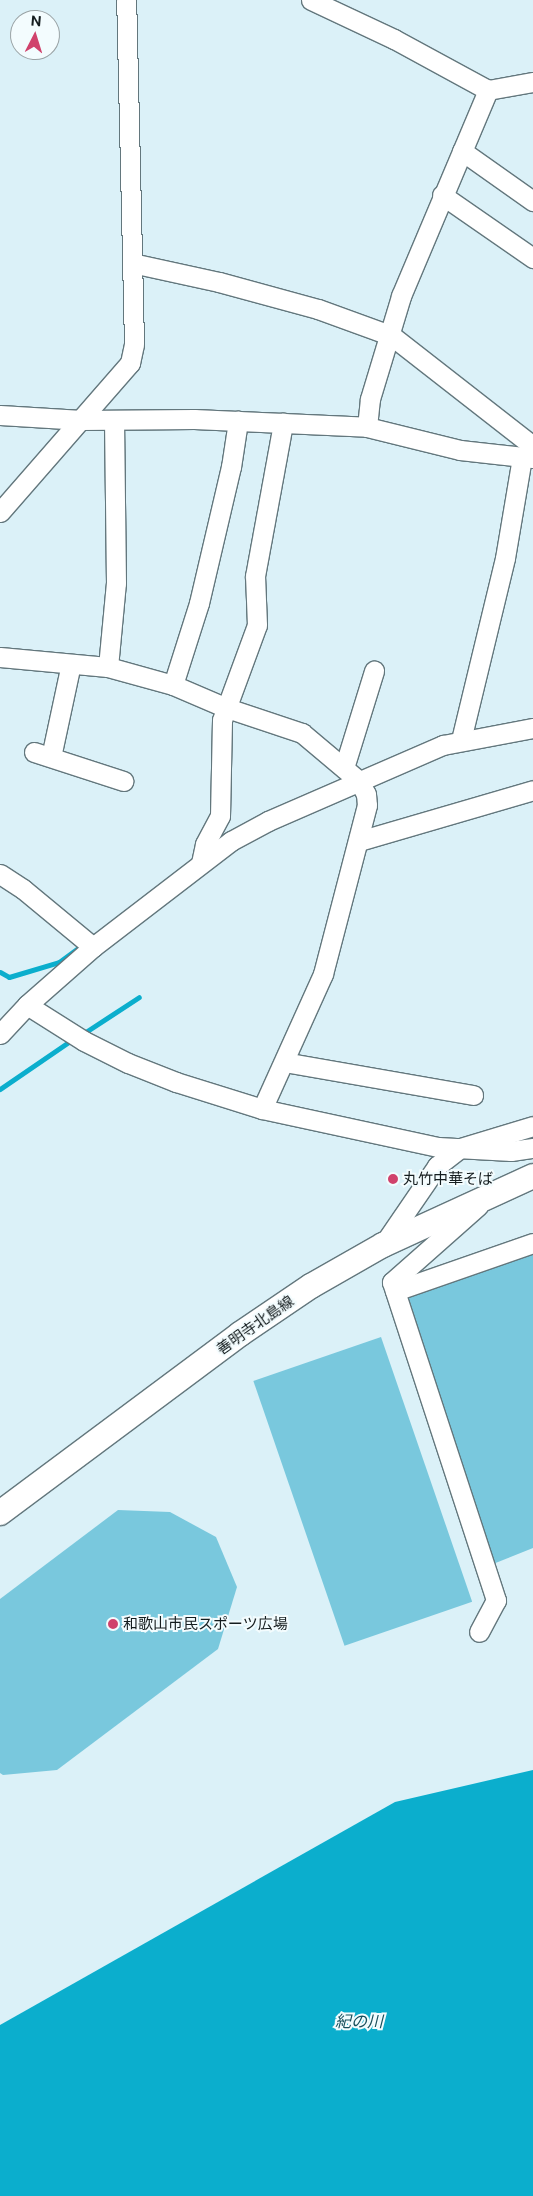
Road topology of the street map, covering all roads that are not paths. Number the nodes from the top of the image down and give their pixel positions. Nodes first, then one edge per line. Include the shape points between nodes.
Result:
1 (126, 0) edge
2 (311, 0) edge
3 (533, 82) edge
4 (488, 90) junction
5 (462, 151) junction
6 (442, 195) junction
7 (533, 201) edge
8 (533, 258) edge
9 (132, 263) junction
10 (392, 336) junction
11 (0, 415) edge
12 (82, 420) junction
13 (114, 420) junction
14 (238, 421) junction
15 (283, 423) junction
16 (367, 427) junction
17 (529, 454) edge
18 (0, 512) edge
19 (0, 657) edge
20 (71, 664) junction
21 (108, 667) junction
22 (374, 671) dead end
23 (173, 685) junction
24 (227, 708) junction
25 (533, 728) edge
26 (461, 740) junction
27 (352, 774) junction
28 (123, 781) dead end
29 (533, 790) edge
30 (359, 841) junction
31 (203, 854) junction
32 (0, 874) edge
33 (89, 944) junction
34 (27, 1005) junction
35 (0, 1034) edge
36 (284, 1062) junction
37 (473, 1095) dead end
38 (262, 1109) junction
39 (533, 1126) edge
40 (460, 1148) junction
41 (533, 1148) edge
42 (533, 1176) edge
43 (488, 1197) junction
44 (533, 1243) edge
45 (383, 1245) junction
46 (395, 1291) junction
47 (0, 1513) edge
48 (479, 1632) dead end

1 - 9 street
2 - 4 street via 394,39
3 - 4 street
4 - 5 street
5 - 6 street
5 - 7 street
6 - 8 street
6 - 10 street via 401,296
9 - 10 street via 219,282 318,310
9 - 12 street via 134,344 130,363
10 - 16 street via 370,400
10 - 17 street
11 - 12 street
12 - 13 street
12 - 18 street
13 - 14 street
13 - 21 street via 116,583
14 - 15 street
14 - 23 street via 231,467 199,603
15 - 16 street
15 - 24 street via 255,576 257,625
16 - 17 street via 460,450
17 - 26 street
19 - 20 street
20 - 21 street
20 - 28 street via 43,754
21 - 23 street
22 - 27 street
23 - 24 street
24 - 27 street via 302,733
24 - 31 street via 222,720 220,816
25 - 26 street
26 - 27 street
27 - 30 street via 366,794 367,805
27 - 31 street
29 - 30 street
30 - 36 street via 324,974
31 - 33 street
32 - 33 street
33 - 34 street
34 - 35 street
34 - 38 street via 78,1037 176,1082
36 - 37 street
36 - 38 street
38 - 40 street via 438,1147
39 - 40 street
40 - 41 street via 511,1152
40 - 45 street via 437,1166
42 - 43 main road, 善明寺北島線
43 - 45 main road, 善明寺北島線
43 - 46 street via 392,1282
44 - 46 street
45 - 47 main road, 善明寺北島線 via 311,1286 240,1334
46 - 48 street via 496,1600

